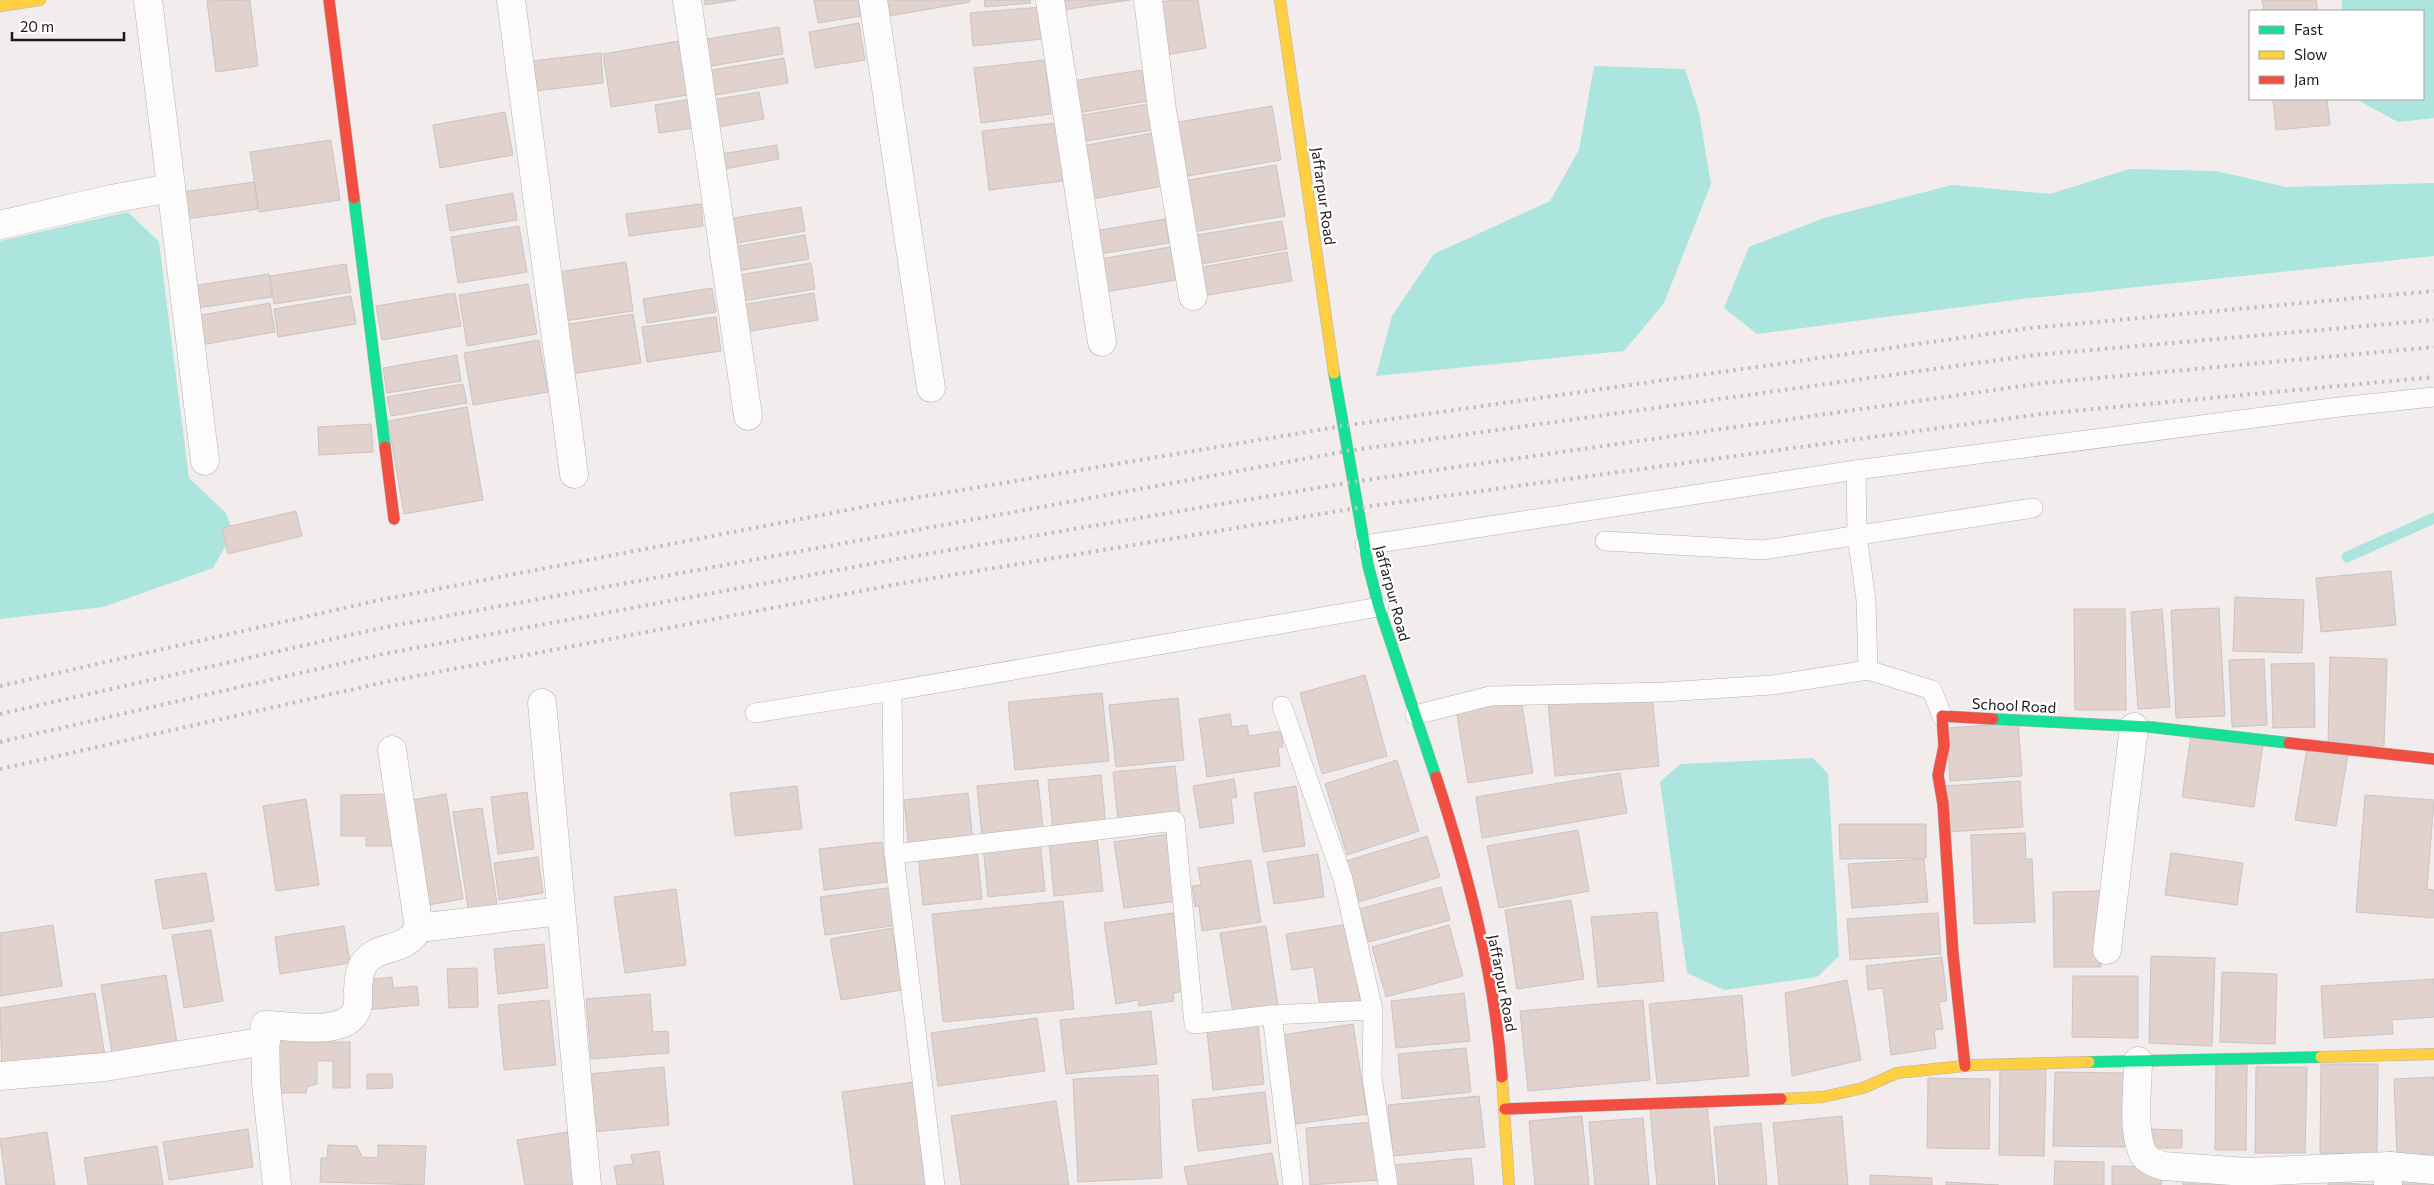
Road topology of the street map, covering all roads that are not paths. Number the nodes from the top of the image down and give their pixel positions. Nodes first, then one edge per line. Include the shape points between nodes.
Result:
1 (40, 0) edge
2 (148, 0) edge
3 (329, 0) edge
4 (511, 0) edge
5 (687, 0) edge
6 (873, 0) edge
7 (1050, 0) edge
8 (1148, 0) edge
9 (1280, 0) edge
10 (0, 6) edge
11 (171, 188) junction
12 (0, 225) edge
13 (1193, 296) dead end
14 (1102, 342) dead end
15 (931, 388) dead end
16 (2434, 397) edge
17 (748, 416) dead end
18 (205, 461) dead end
19 (1856, 470) junction
20 (574, 474) dead end
21 (2033, 508) dead end
22 (394, 519) dead end
23 (1857, 535) junction
24 (1605, 541) dead end
25 (1364, 545) junction
26 (1379, 607) junction
27 (1868, 670) junction
28 (892, 692) junction
29 (542, 703) dead end
30 (1282, 706) dead end
31 (755, 713) dead end
32 (1415, 715) junction
33 (1942, 716) junction
34 (2134, 727) junction
35 (392, 750) dead end
36 (2434, 758) edge
37 (894, 854) junction
38 (560, 911) junction
39 (419, 928) junction
40 (2107, 950) dead end
41 (1373, 1010) junction
42 (1272, 1014) junction
43 (266, 1041) junction
44 (2434, 1054) edge
45 (2138, 1061) junction
46 (1965, 1066) junction
47 (0, 1076) edge
48 (1505, 1109) junction
49 (2434, 1170) edge
50 (2389, 1176) edge
51 (277, 1185) edge
52 (587, 1185) edge
53 (935, 1185) edge
54 (1293, 1185) edge
55 (1388, 1185) edge
56 (1509, 1185) edge

1 - 10 street
2 - 11 street
3 - 22 street
4 - 20 street
5 - 17 street
6 - 15 street
7 - 14 street
8 - 13 street via 1162,110
9 - 25 street, Jaffarpur Road via 1342,426
11 - 12 street
11 - 18 street
16 - 19 lane via 2339,406
19 - 23 lane
19 - 25 lane
21 - 23 lane
23 - 24 lane via 1763,550
23 - 27 lane via 1866,600
25 - 26 street, Jaffarpur Road
26 - 28 lane
26 - 32 street, Jaffarpur Road
27 - 32 lane via 1772,685 1664,692 1490,696
27 - 33 lane via 1932,690
28 - 31 lane
28 - 37 lane
29 - 38 street
30 - 41 lane via 1343,879
32 - 48 street, Jaffarpur Road via 1461,852 1498,1023
33 - 34 street, School Road
33 - 46 street via 1944,746 1938,775 1943,804 1952,954
34 - 36 street, School Road
34 - 40 street
35 - 39 street
37 - 42 lane via 1175,821 1194,1024
37 - 53 lane
38 - 39 street
38 - 52 street
39 - 43 street via 400,946 369,957 361,968 357,1009 344,1023 332,1028 266,1025
41 - 42 lane
41 - 55 lane via 1372,1077
42 - 54 lane
43 - 47 street via 105,1067
43 - 51 street via 266,1083
44 - 45 street
45 - 46 street
45 - 50 street via 2138,1134 2142,1152 2150,1162 2163,1166 2246,1172
46 - 48 street via 1897,1073 1862,1088 1823,1097
48 - 56 street, Jaffarpur Road
49 - 50 street

